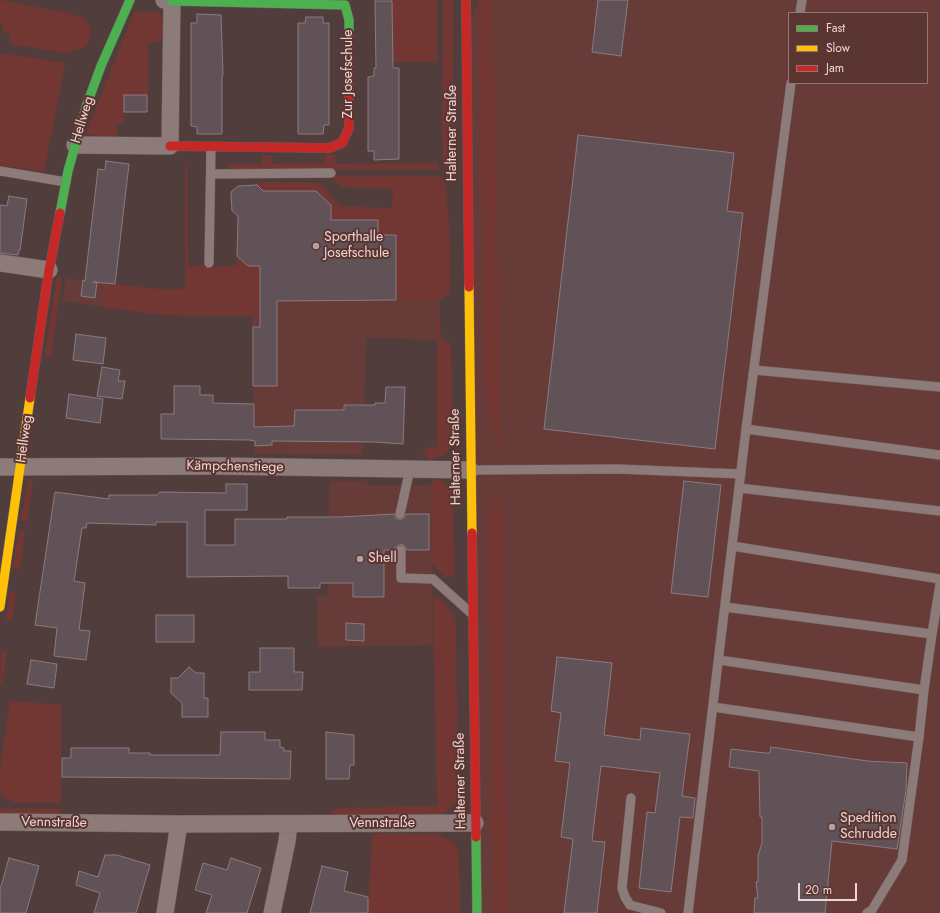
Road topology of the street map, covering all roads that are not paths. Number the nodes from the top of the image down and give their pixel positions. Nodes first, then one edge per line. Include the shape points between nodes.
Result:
1 (130, 0) edge
2 (168, 0) edge
3 (466, 0) edge
4 (802, 0) edge
5 (800, 12) edge
6 (791, 84) edge
7 (75, 145) junction
8 (170, 146) junction
9 (211, 147) junction
10 (0, 171) edge
11 (331, 173) dead end
12 (211, 174) junction
13 (66, 182) junction
14 (0, 263) edge
15 (209, 263) dead end
16 (49, 270) junction
17 (754, 370) junction
18 (940, 387) edge
19 (746, 429) junction
20 (940, 455) edge
21 (21, 466) junction
22 (0, 467) edge
23 (410, 469) junction
24 (470, 470) junction
25 (741, 474) junction
26 (739, 488) junction
27 (940, 512) edge
28 (400, 514) dead end
29 (732, 546) junction
30 (400, 550) dead end
31 (940, 579) edge
32 (940, 584) edge
33 (0, 607) edge
34 (725, 607) junction
35 (473, 615) junction
36 (932, 634) junction
37 (719, 660) junction
38 (924, 690) junction
39 (713, 706) junction
40 (919, 737) junction
41 (632, 798) dead end
42 (0, 822) edge
43 (476, 823) junction
44 (179, 824) junction
45 (289, 824) junction
46 (165, 913) edge
47 (272, 913) edge
48 (476, 913) edge
49 (661, 913) edge
50 (688, 913) edge
51 (867, 913) edge

1 - 7 street, Hellweg via 101,66
2 - 8 street, Zur Josefschule
2 - 9 street, Zur Josefschule via 346,5 349,20 349,128 342,143 329,148
3 - 24 street, Halterner Straße
4 - 5 lane
6 - 17 lane
7 - 8 street, Zur Josefschule
7 - 13 street, Hellweg
8 - 9 street, Zur Josefschule
9 - 12 lane
10 - 13 lane
11 - 12 lane
12 - 15 lane
13 - 16 street, Hellweg
14 - 16 street
16 - 21 street, Hellweg
17 - 18 lane
17 - 19 lane
19 - 20 lane
19 - 25 lane
21 - 22 street, Kämpchenstiege
21 - 23 street, Kämpchenstiege
21 - 33 street, Hellweg
23 - 24 street, Kämpchenstiege
23 - 28 lane
24 - 25 lane via 618,469
24 - 35 street, Halterner Straße
25 - 26 lane
26 - 27 lane
26 - 29 lane
29 - 31 lane
29 - 34 lane
30 - 35 lane via 401,578 433,579
32 - 36 lane
34 - 36 lane
34 - 37 lane
35 - 43 street, Halterner Straße
36 - 38 lane
37 - 38 lane
37 - 39 lane
38 - 40 lane
39 - 40 lane
39 - 50 lane
40 - 51 lane via 902,860 872,910
41 - 49 lane via 622,888 624,898 630,905
42 - 44 street, Vennstraße
43 - 45 street, Vennstraße
43 - 48 street, Halterner Straße
44 - 45 street, Vennstraße
44 - 46 street
45 - 47 street

